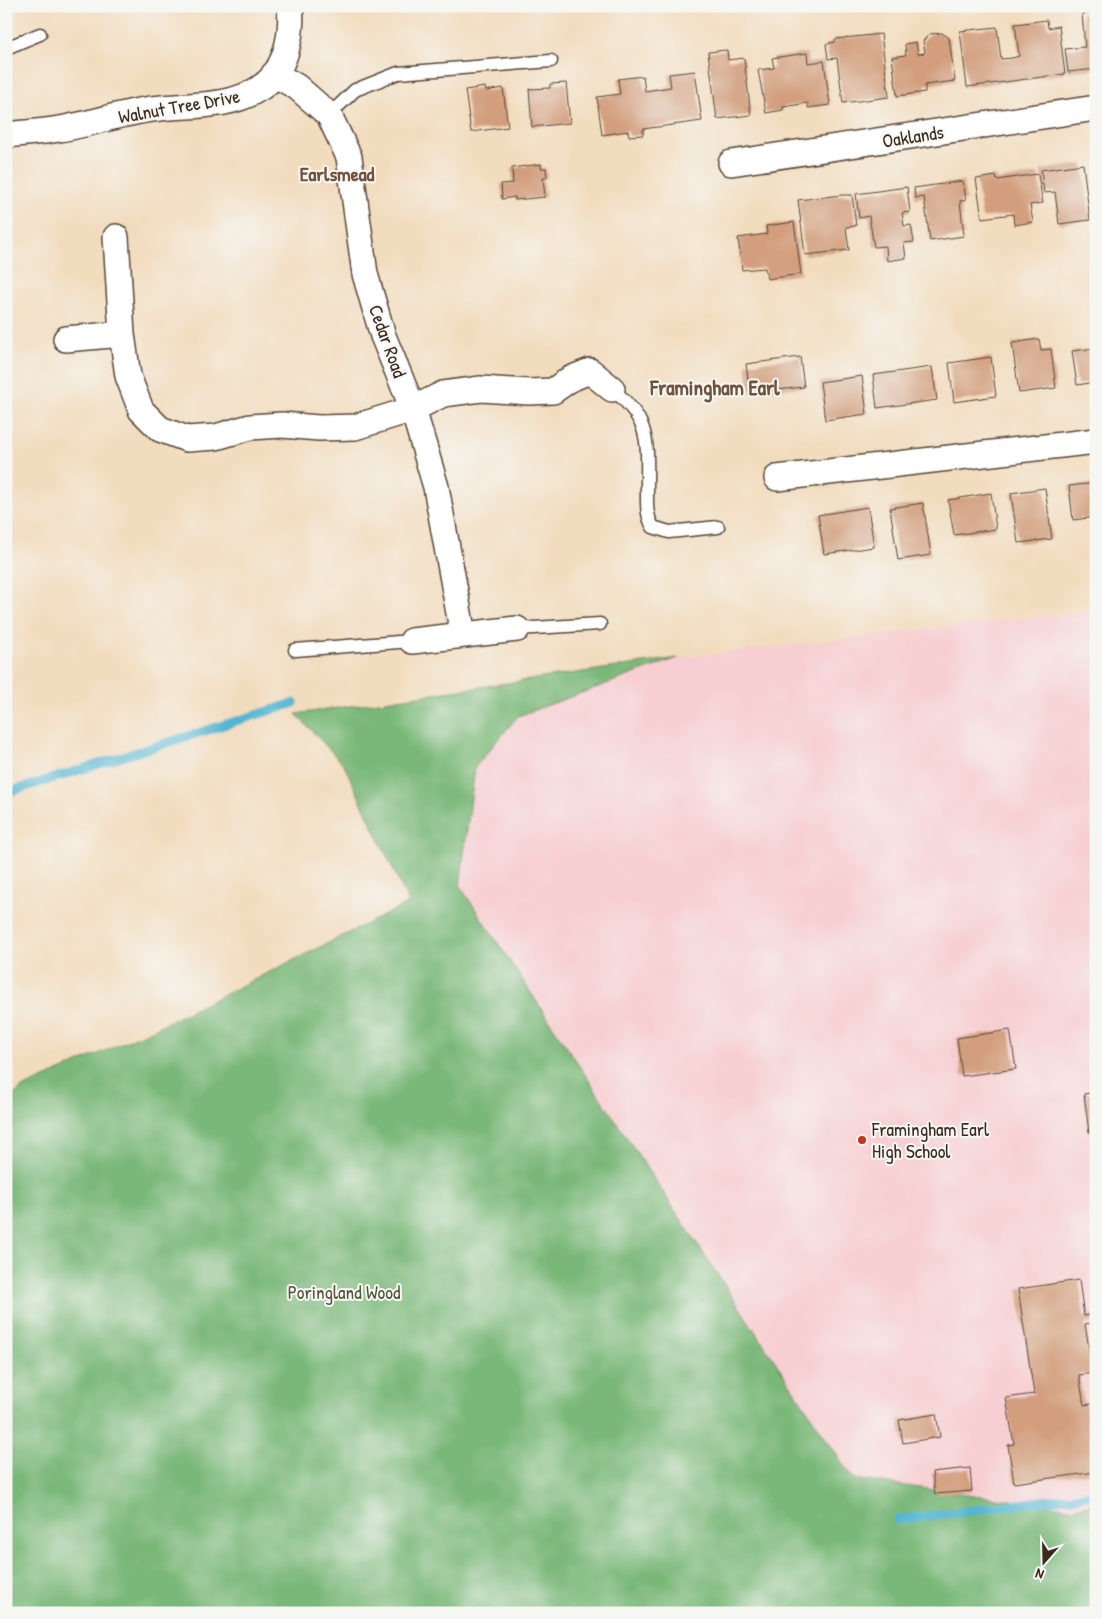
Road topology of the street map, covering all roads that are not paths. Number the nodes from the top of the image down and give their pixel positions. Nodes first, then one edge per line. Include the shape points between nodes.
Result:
1 (290, 6) edge
2 (40, 34) dead end
3 (6, 48) edge
4 (551, 61) dead end
5 (274, 74) junction
6 (1096, 108) edge
7 (329, 114) junction
8 (6, 135) edge
9 (731, 163) dead end
10 (116, 237) dead end
11 (122, 334) junction
12 (66, 338) dead end
13 (612, 389) joint
14 (413, 409) junction
15 (1096, 441) edge
16 (777, 478) dead end
17 (718, 527) dead end
18 (600, 624) dead end
19 (517, 629) joint
20 (463, 635) junction
21 (412, 640) joint
22 (295, 650) dead end

1 - 5 street, Walnut Tree Drive via 292,20 286,52
2 - 3 lane
4 - 7 lane via 398,73 355,90
5 - 7 street, Cedar Road via 297,87
5 - 8 street, Walnut Tree Drive via 261,88 233,100 152,109 59,129
6 - 9 street, Oaklands
7 - 14 street, Cedar Road via 349,157 365,274 383,336
10 - 11 street
11 - 12 street
11 - 14 street via 128,376 141,410 160,429 187,439 216,437 250,427 355,427
13 - 14 street via 585,362 570,379 552,391 481,389 443,394
13 - 17 lane via 630,404 642,426 647,444 647,516 653,527 669,532
14 - 20 street, Cedar Road via 436,487
15 - 16 street
18 - 19 lane
19 - 20 street
20 - 21 street
21 - 22 lane

